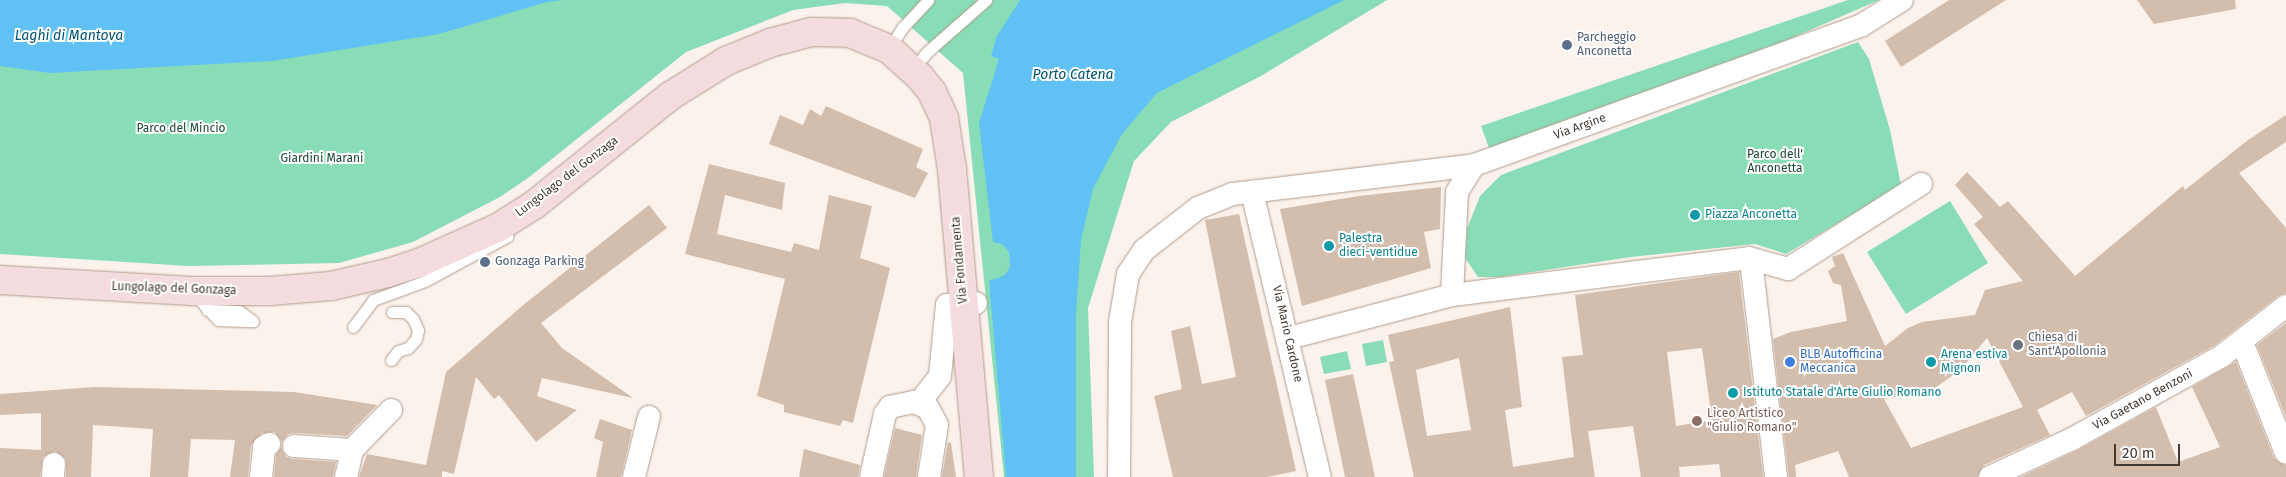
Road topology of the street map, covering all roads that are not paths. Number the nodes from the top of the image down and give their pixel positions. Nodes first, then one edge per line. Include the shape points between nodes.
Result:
1 (928, 0) edge
2 (986, 0) edge
3 (1898, 3) edge
4 (900, 60) junction
5 (684, 88) junction
6 (1474, 166) junction
7 (1921, 184) dead end
8 (1252, 192) junction
9 (1751, 260) junction
10 (0, 280) edge
11 (1452, 295) junction
12 (199, 300) junction
13 (970, 303) junction
14 (2286, 306) edge
15 (392, 312) dead end
16 (253, 321) dead end
17 (353, 327) dead end
18 (1289, 338) junction
19 (2242, 342) junction
20 (390, 360) dead end
21 (919, 403) junction
22 (391, 410) dead end
23 (648, 417) dead end
24 (269, 444) dead end
25 (294, 446) dead end
26 (352, 450) junction
27 (2286, 452) edge
28 (261, 477) edge
29 (346, 477) edge
30 (634, 477) edge
31 (871, 477) edge
32 (929, 477) edge
33 (978, 477) edge
34 (1119, 477) edge
35 (1320, 477) edge
36 (1776, 477) edge
37 (1990, 477) edge

1 - 4 lane via 903,27
2 - 4 lane via 927,52
3 - 6 street, Via Argine via 1862,25
4 - 5 main road, Lungolago del Gonzaga via 850,33 811,32 770,42 726,60
4 - 13 main road, Via Fondamenta via 932,92 944,118
5 - 12 main road, Lungolago del Gonzaga via 534,205 499,227 419,263 330,286
5 - 17 lane via 652,127 525,226 425,281 373,300
6 - 8 street, Via Argine
6 - 11 street via 1457,192
7 - 9 street via 1788,269
8 - 18 street, Via Mario Cardone
8 - 34 street, Via Argine via 1232,194 1191,213 1144,250 1128,274 1120,322
9 - 11 street
9 - 36 street
10 - 12 main road, Lungolago del Gonzaga
11 - 18 street
12 - 16 lane via 239,312
13 - 21 street via 947,305 940,376
13 - 33 main road, Via Fondamenta
14 - 19 street, Via Gaetano Benzoni
15 - 20 lane via 406,312 418,330 416,339 408,348 398,351
18 - 35 street, Via Mario Cardone
19 - 27 street
19 - 37 street, Via Gaetano Benzoni via 2072,439
21 - 31 street via 890,406 880,426
21 - 32 street via 932,415 937,438
22 - 26 street
23 - 30 street
24 - 28 street via 264,447
25 - 26 street
26 - 29 street

